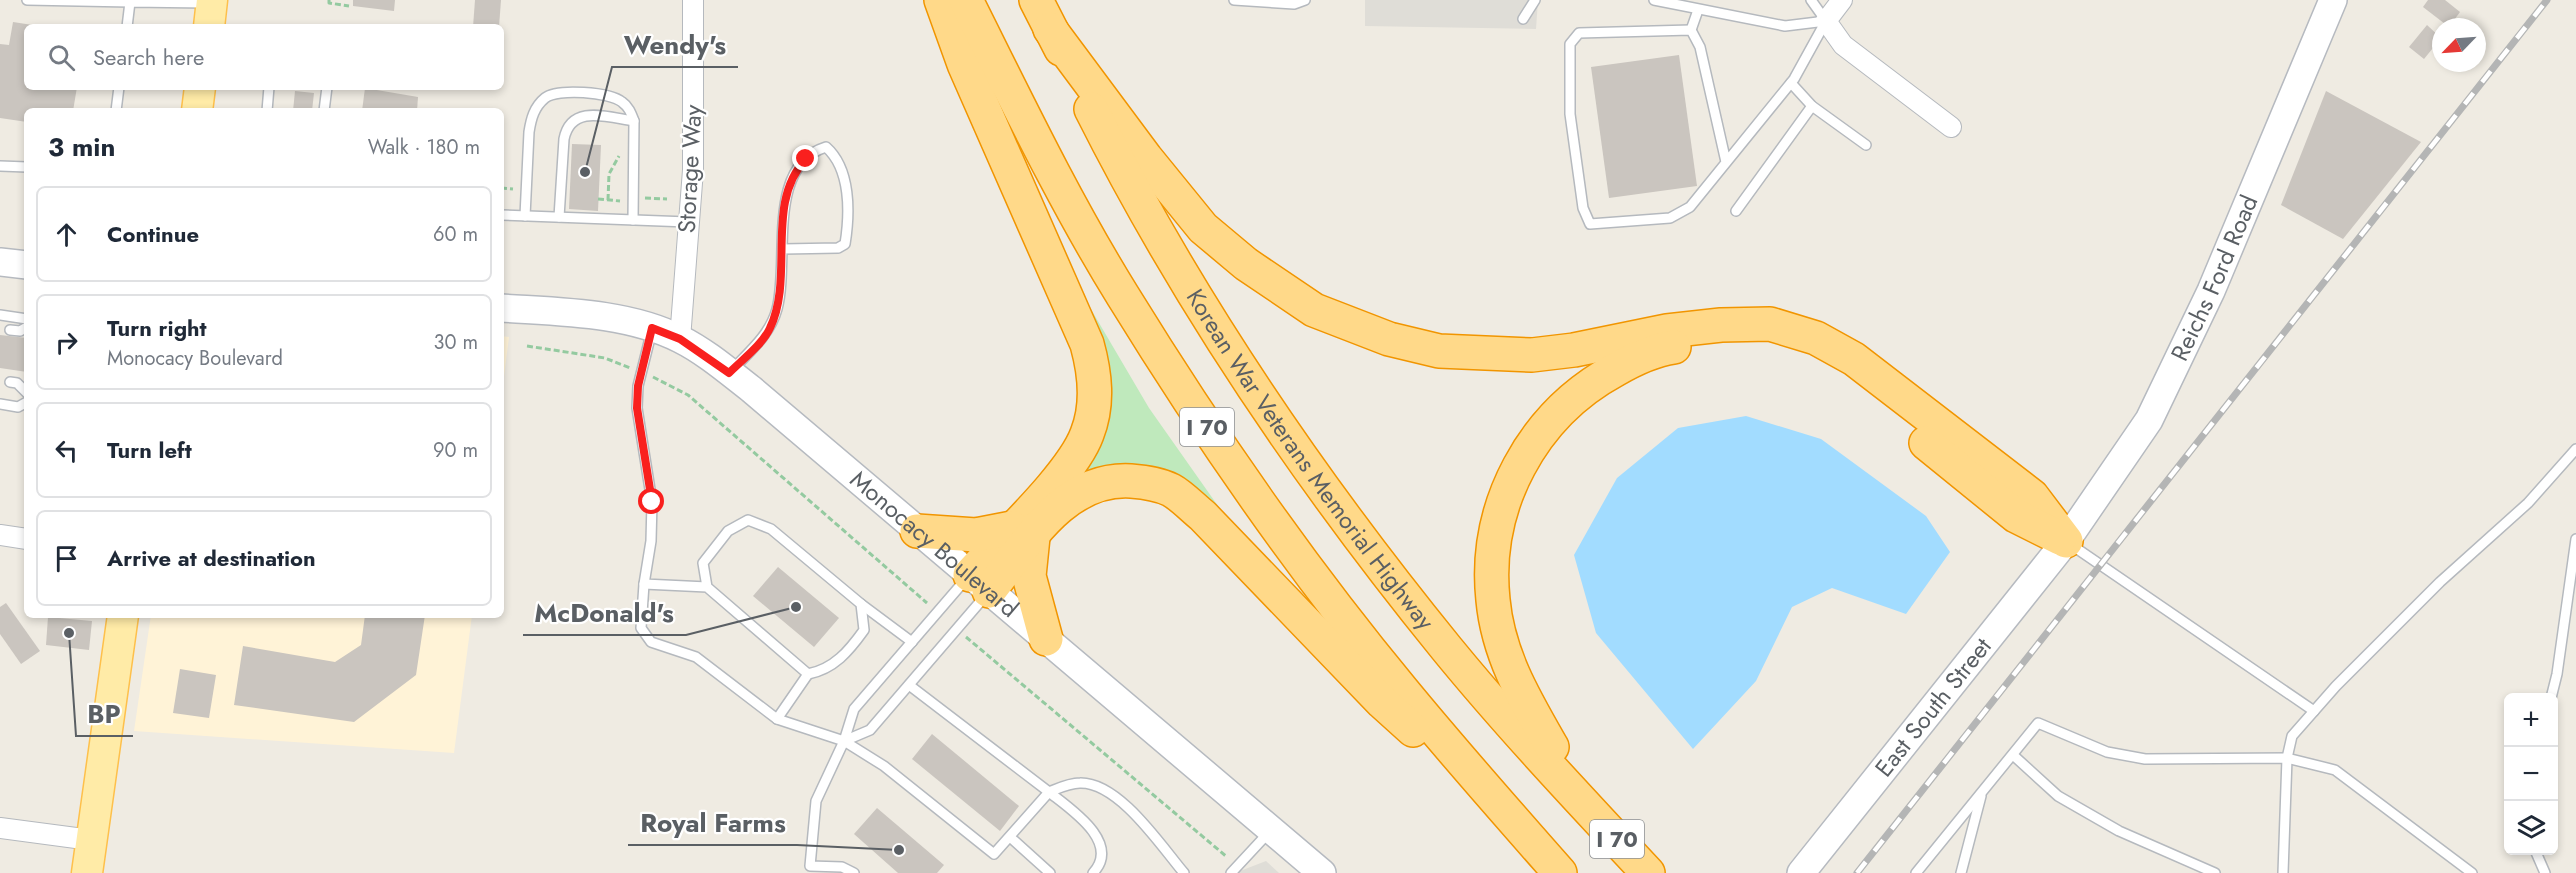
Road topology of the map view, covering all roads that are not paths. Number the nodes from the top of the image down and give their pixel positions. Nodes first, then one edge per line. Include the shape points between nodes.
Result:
1 (27, 0) edge
2 (693, 0) edge
3 (941, 0) edge
4 (966, 0) edge
5 (1036, 0) edge
6 (1234, 0) edge
7 (1305, 0) edge
8 (1535, 0) edge
9 (1654, 0) edge
10 (1811, 0) edge
11 (1842, 0) edge
12 (2333, 0) edge
13 (130, 2) junction
14 (1698, 10) junction
15 (211, 17) edge
16 (1523, 19) dead end
17 (1826, 21) junction
18 (127, 24) edge
19 (1050, 29) junction
20 (1691, 30) junction
21 (1791, 83) junction
22 (119, 90) edge
23 (200, 90) edge
24 (269, 90) edge
25 (327, 90) edge
26 (1812, 106) junction
27 (116, 108) edge
28 (197, 108) edge
29 (267, 108) edge
30 (324, 108) edge
31 (634, 121) junction
32 (1951, 127) dead end
33 (1866, 146) dead end
34 (1725, 162) junction
35 (0, 166) edge
36 (24, 167) edge
37 (1736, 211) dead end
38 (504, 215) edge
39 (525, 216) junction
40 (559, 217) junction
41 (633, 220) junction
42 (688, 222) junction
43 (783, 249) junction
44 (0, 262) edge
45 (24, 265) edge
46 (504, 308) edge
47 (0, 315) edge
48 (24, 319) edge
49 (652, 328) junction
50 (24, 329) edge
51 (10, 330) dead end
52 (680, 339) junction
53 (729, 373) junction
54 (10, 382) dead end
55 (24, 390) edge
56 (0, 404) edge
57 (24, 404) edge
58 (2576, 449) edge
59 (917, 531) junction
60 (1022, 532) junction
61 (0, 535) edge
62 (24, 539) edge
63 (2576, 539) edge
64 (2066, 541) junction
65 (979, 583) junction
66 (644, 584) junction
67 (707, 586) junction
68 (861, 604) junction
69 (123, 618) edge
70 (1046, 639) junction
71 (912, 642) junction
72 (808, 674) junction
73 (909, 685) junction
74 (2552, 693) edge
75 (2314, 711) junction
76 (777, 719) junction
77 (844, 741) junction
78 (2013, 755) junction
79 (2287, 759) junction
80 (1049, 792) junction
81 (1981, 793) junction
82 (1586, 806) junction
83 (1508, 814) junction
84 (0, 828) edge
85 (1271, 830) junction
86 (1010, 837) junction
87 (91, 840) junction
88 (2537, 855) edge
89 (1235, 870) edge
90 (87, 873) edge
91 (854, 873) edge
92 (1050, 873) edge
93 (1093, 873) edge
94 (1184, 873) edge
95 (1322, 873) edge
96 (1560, 873) edge
97 (1648, 873) edge
98 (1800, 873) edge
99 (1916, 873) edge
100 (1961, 873) edge
101 (2215, 873) edge
102 (2283, 873) edge
103 (2472, 873) edge
104 (2545, 873) edge

1 - 13 lane
2 - 42 street, Storage Way via 693,170
3 - 60 highway via 964,64 1068,300 1093,367 1095,388 1087,435
4 - 83 highway, I 70 via 1057,182 1121,294 1192,405 1256,500 1336,607
5 - 19 highway, Korean War Veterans Memorial Highway / I 70
6 - 7 lane via 1294,4
8 - 16 lane
9 - 14 lane
10 - 17 lane
11 - 17 street
12 - 64 main road, Reichs Ford Road via 2172,376 2150,420
13 - 15 lane
13 - 18 lane
14 - 17 lane via 1785,26
14 - 20 lane
17 - 21 lane
17 - 32 street via 1843,45
19 - 64 highway via 1203,228 1246,264 1314,310 1389,339 1439,351 1532,355 1721,325 1770,324 1816,338 1854,359 2032,496
19 - 82 highway, Korean War Veterans Memorial Highway / I 70 via 1113,153 1175,262 1306,464 1449,651
20 - 34 lane via 1700,47
20 - 34 lane via 1579,33 1570,44 1570,114 1583,208 1590,224 1670,218 1690,207
21 - 26 lane
21 - 34 lane
22 - 27 lane
23 - 28 main road
24 - 29 lane
25 - 30 lane
26 - 33 lane
26 - 37 lane
31 - 39 lane via 630,109 608,94 555,93 545,98 531,118
31 - 40 lane via 582,116 572,119 564,139
31 - 41 lane
35 - 36 lane
38 - 39 lane
39 - 40 lane
40 - 41 lane
41 - 42 lane
42 - 52 street, Storage Way
43 - 43 lane via 784,210 792,178 806,159 826,147 835,155 844,176 845,244 838,248
43 - 53 lane via 782,287 769,331
44 - 45 main road
46 - 49 main road, Monocacy Boulevard via 582,314
47 - 48 lane
49 - 52 main road, Monocacy Boulevard
49 - 66 lane via 638,386 637,408 652,502
50 - 51 lane
52 - 53 main road, Monocacy Boulevard
53 - 59 main road, Monocacy Boulevard
54 - 55 lane
56 - 57 lane via 18,407
58 - 75 lane via 2528,503 2440,582
59 - 60 highway via 976,535
59 - 65 main road, Monocacy Boulevard
60 - 65 highway
60 - 70 highway
60 - 83 highway via 1074,494 1100,484 1146,482 1172,490 1203,516 1383,702
61 - 62 street
63 - 74 lane
64 - 75 lane
64 - 82 highway via 2016,516 1866,394 1802,355 1777,347 1721,342 1665,348 1638,357 1578,394 1540,432 1510,485 1492,548 1493,601 1507,662
64 - 98 main road, East South Street
65 - 70 main road, Monocacy Boulevard
65 - 71 lane via 937,612
65 - 73 lane via 956,629
66 - 67 lane
66 - 76 lane via 641,628 651,642 696,657
67 - 68 lane via 702,563 728,531 748,520 771,529
67 - 72 lane
68 - 71 lane
68 - 72 lane via 864,630 826,671
69 - 87 main road
70 - 85 main road, Monocacy Boulevard
71 - 77 lane via 854,709
72 - 76 lane
73 - 77 lane via 870,730
73 - 80 lane
75 - 79 lane via 2292,736
76 - 77 lane
77 - 86 lane via 884,766 994,854
77 - 91 lane via 816,801 810,866 842,867
78 - 79 lane via 2038,723 2107,752 2145,759
78 - 81 lane
78 - 101 lane via 2058,796 2135,839
79 - 102 lane
79 - 103 lane via 2335,770
80 - 86 lane
80 - 93 lane via 1086,821 1097,836 1101,853
80 - 94 lane via 1080,783 1107,790 1139,820
81 - 99 lane
81 - 100 lane
82 - 97 highway, Korean War Veterans Memorial Highway / I 70
83 - 96 highway, I 70
84 - 87 street
85 - 89 lane
85 - 95 main road, Monocacy Boulevard
86 - 92 lane
87 - 90 main road
88 - 104 lane

